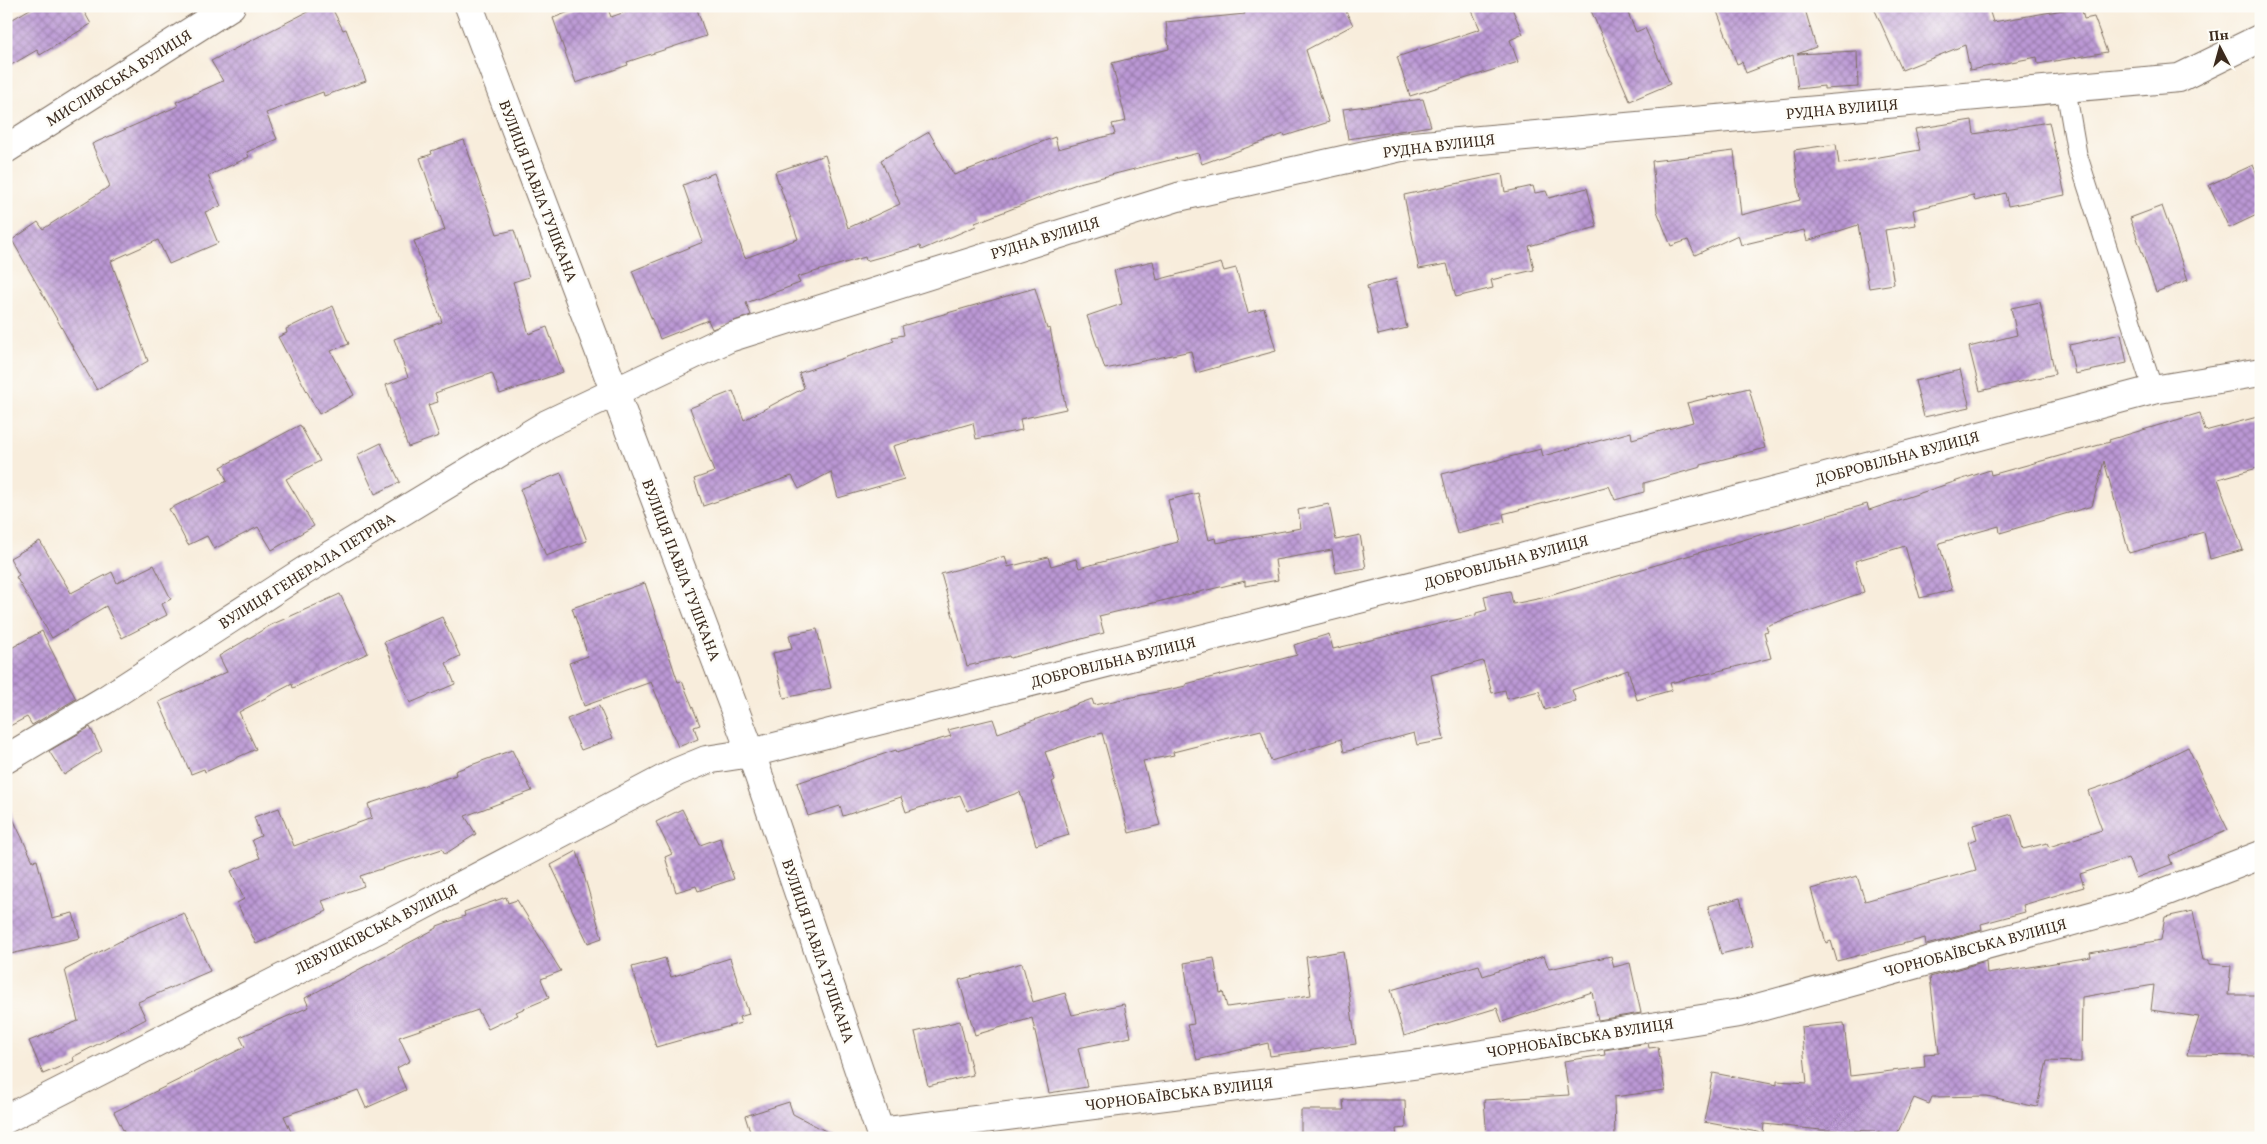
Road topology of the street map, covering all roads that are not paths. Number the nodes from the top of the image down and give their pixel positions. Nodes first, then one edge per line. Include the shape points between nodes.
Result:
1 (231, 6) edge
2 (469, 6) edge
3 (2261, 38) edge
4 (2066, 90) junction
5 (6, 149) edge
6 (2261, 372) edge
7 (2152, 390) junction
8 (614, 394) junction
9 (751, 753) junction
10 (6, 759) edge
11 (2261, 855) edge
12 (6, 1119) edge
13 (881, 1135) edge

1 - 5 street, МИСЛИВСЬКА ВУЛИЦЯ
2 - 8 street, ВУЛИЦЯ ПАВЛА ТУШКАНА
3 - 4 street, РУДНА ВУЛИЦЯ via 2179,78
4 - 7 lane via 2077,154
4 - 8 street, РУДНА ВУЛИЦЯ via 1401,147 1178,197 730,338
6 - 7 street, ДОБРОВІЛЬНА ВУЛИЦЯ
7 - 9 street, ДОБРОВІЛЬНА ВУЛИЦЯ via 1517,559
8 - 9 street, ВУЛИЦЯ ПАВЛА ТУШКАНА
8 - 10 street, ВУЛИЦЯ ГЕНЕРАЛА ПЕТРІВА via 539,429 304,571 105,700
9 - 12 street, ЛЕВУШКІВСЬКА ВУЛИЦЯ via 706,760 677,772
9 - 13 street, ВУЛИЦЯ ПАВЛА ТУШКАНА
11 - 13 street, ЧОРНОБАЇВСЬКА ВУЛИЦЯ via 2132,905 1739,1013 1420,1064

